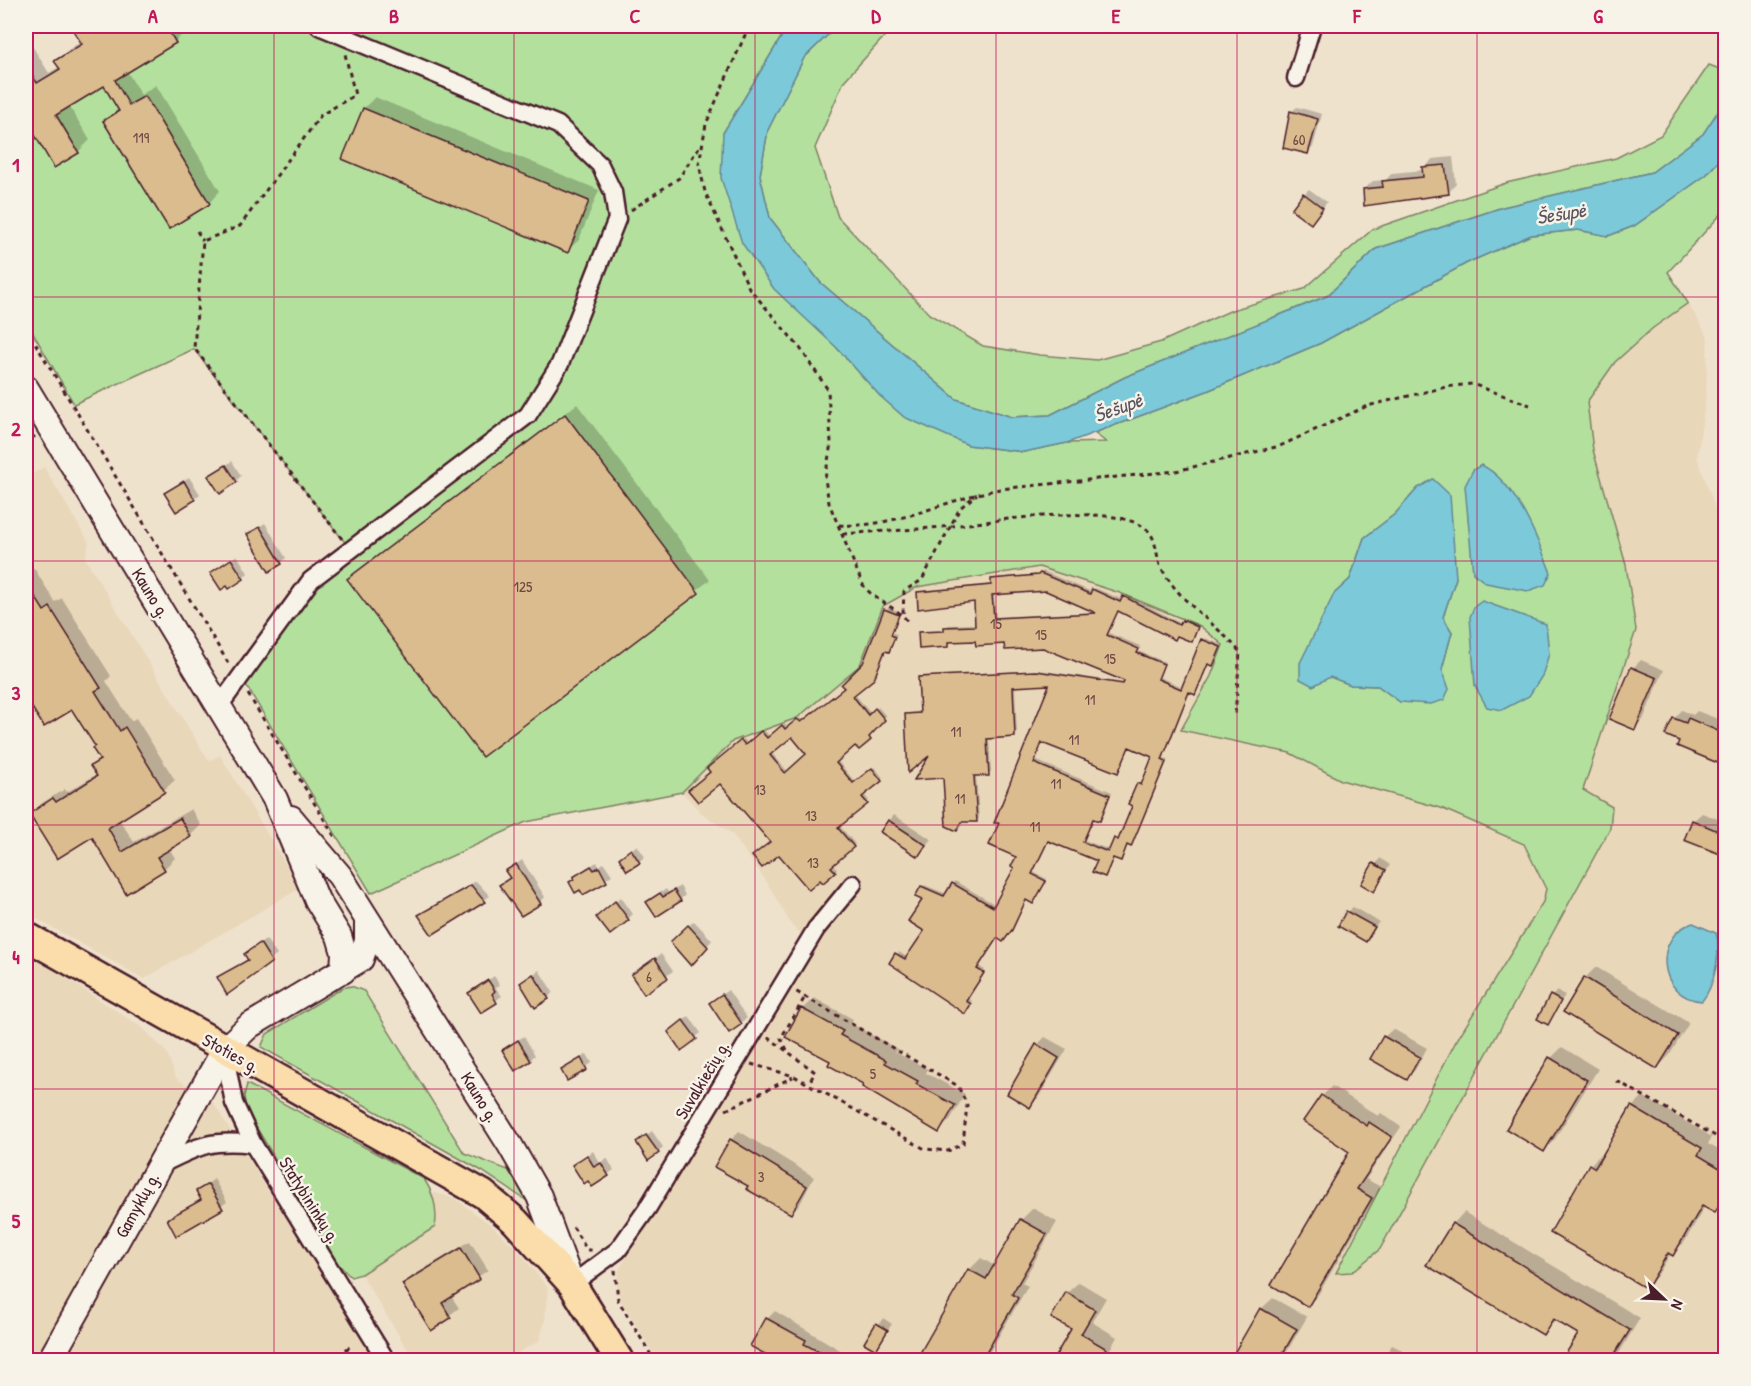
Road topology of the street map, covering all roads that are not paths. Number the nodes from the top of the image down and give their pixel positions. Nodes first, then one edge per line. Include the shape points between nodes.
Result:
1 (319, 26) edge
2 (1312, 26) edge
3 (1296, 78) dead end
4 (26, 388) edge
5 (219, 705) junction
6 (275, 800) junction
7 (853, 884) dead end
8 (367, 921) junction
9 (26, 936) edge
10 (342, 971) junction
11 (224, 1050) junction
12 (253, 1144) junction
13 (160, 1165) junction
14 (438, 1167) joint
15 (572, 1284) junction
16 (50, 1360) edge
17 (386, 1360) edge
18 (619, 1360) edge

1 - 5 street via 558,125 600,165 613,192 617,219 560,364 528,415 311,580
2 - 3 street
4 - 5 main road, Kauno g.
5 - 6 main road, Kauno g.
6 - 8 main road, Kauno g. via 340,876
6 - 10 main road, Kauno g. via 317,900 339,936 344,953
7 - 15 street, Suvalkiečių g. via 816,929 641,1217 613,1255
8 - 10 main road via 367,941 361,959
8 - 15 main road, Kauno g. via 395,959 539,1196
9 - 11 main road, Stoties g.
10 - 11 main road via 249,1026
11 - 12 street, Statybininkų g. via 234,1103
11 - 13 main road, Gamyklų g.
11 - 14 main road, Stoties g.
12 - 13 street via 224,1140 199,1145
12 - 17 street, Statybininkų g.
13 - 16 main road, Gamyklų g.
14 - 15 main road, Kauno g. via 483,1194 515,1221
15 - 18 main road, Kauno g.

